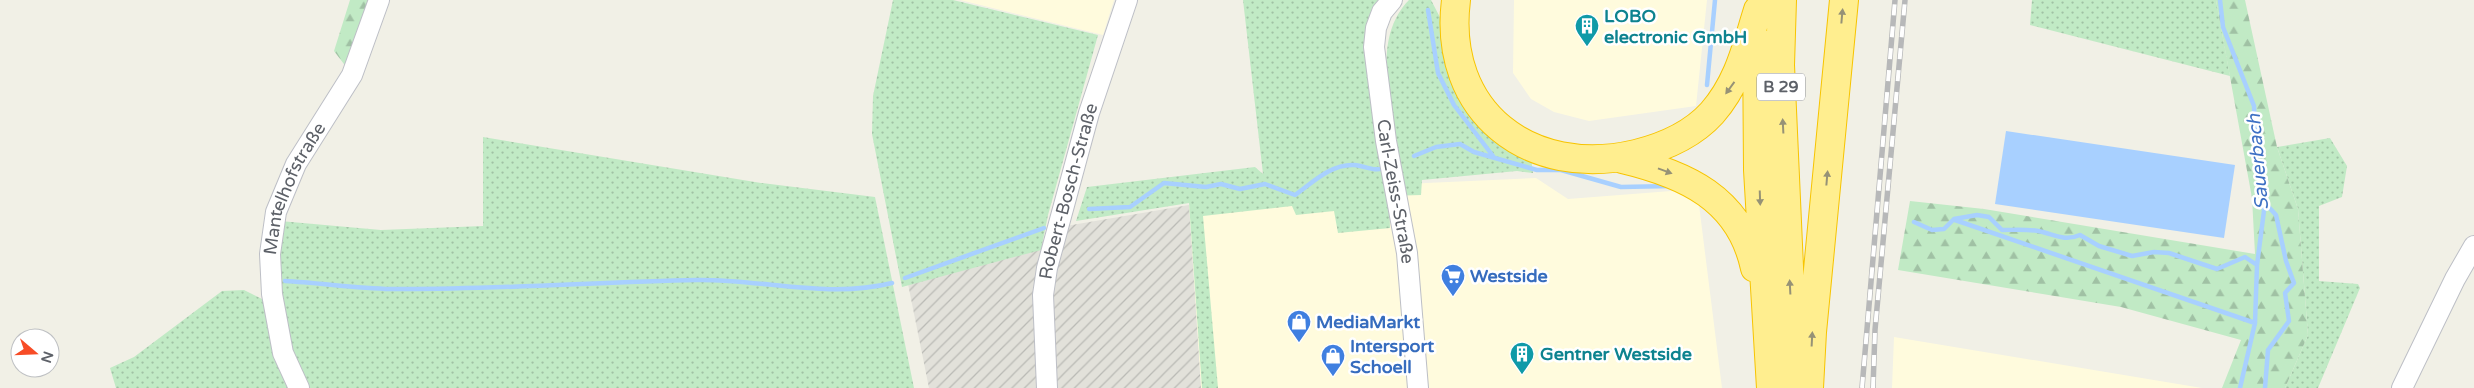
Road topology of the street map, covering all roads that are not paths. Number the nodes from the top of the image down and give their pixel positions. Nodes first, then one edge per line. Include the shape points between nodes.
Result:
1 (379, 0) edge
2 (1128, 0) edge
3 (1392, 0) edge
4 (1456, 0) edge
5 (1782, 0) edge
6 (1844, 0) edge
7 (1758, 5) edge
8 (1618, 158) junction
9 (2474, 246) edge
10 (1767, 326) junction
11 (299, 388) edge
12 (1047, 388) edge
13 (1418, 388) edge
14 (1771, 388) edge
15 (1795, 388) edge
16 (1809, 388) edge
17 (2402, 388) edge

1 - 11 street, Mantelhofstraße via 352,75 296,164 276,212 270,254 272,294 283,353
2 - 12 street, Robert-Bosch-Straße via 1089,113 1046,268 1043,303
3 - 13 street, Carl-Zeiss-Straße via 1382,12 1374,47 1386,141 1407,253
4 - 8 highway via 1454,16 1462,73 1472,97 1487,116 1512,137 1544,152 1587,160
15 -> 5 highway, B 29 via 1780,66
16 -> 6 highway
7 -> 8 highway via 1737,78 1711,114 1676,141
7 -> 10 highway, B 29 via 1758,170
8 -> 10 highway via 1684,178 1718,201 1737,223 1753,257
9 - 17 street
10 - 14 highway, B 29

